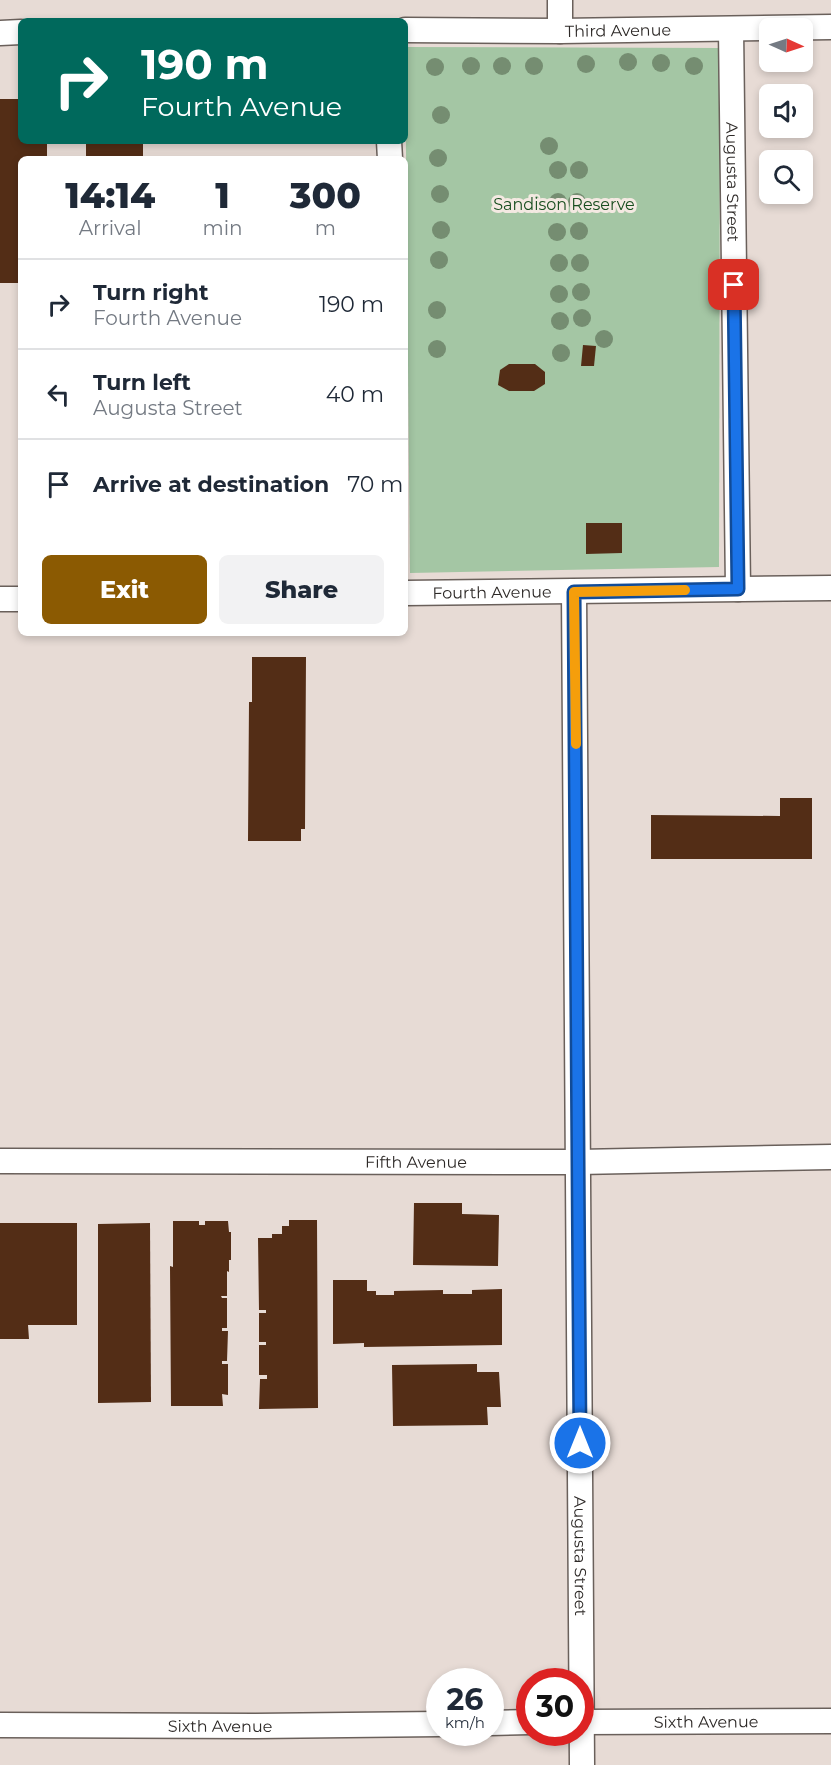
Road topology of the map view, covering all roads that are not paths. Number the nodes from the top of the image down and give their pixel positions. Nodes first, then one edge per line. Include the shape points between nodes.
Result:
1 (560, 0) edge
2 (831, 27) edge
3 (731, 28) junction
4 (408, 30) edge
5 (560, 31) junction
6 (0, 33) edge
7 (18, 33) edge
8 (831, 588) edge
9 (738, 589) junction
10 (574, 592) junction
11 (408, 593) edge
12 (0, 599) edge
13 (18, 599) edge
14 (831, 1157) edge
15 (0, 1161) edge
16 (579, 1162) junction
17 (581, 1668) edge
18 (831, 1720) edge
19 (594, 1722) edge
20 (426, 1724) edge
21 (0, 1725) edge
22 (582, 1746) edge
23 (582, 1765) edge

1 - 5 street
2 - 3 street, Third Avenue
3 - 5 street, Third Avenue
3 - 9 street, Augusta Street
4 - 5 street, Third Avenue
6 - 7 street
8 - 9 street, Fourth Avenue
9 - 10 street, Fourth Avenue
10 - 11 street, Fourth Avenue
10 - 16 street, Augusta Street
12 - 13 street
14 - 16 street, Fifth Avenue
15 - 16 street, Fifth Avenue
16 - 17 street, Augusta Street
18 - 19 street, Sixth Avenue
20 - 21 street, Sixth Avenue
22 - 23 street, Augusta Street

